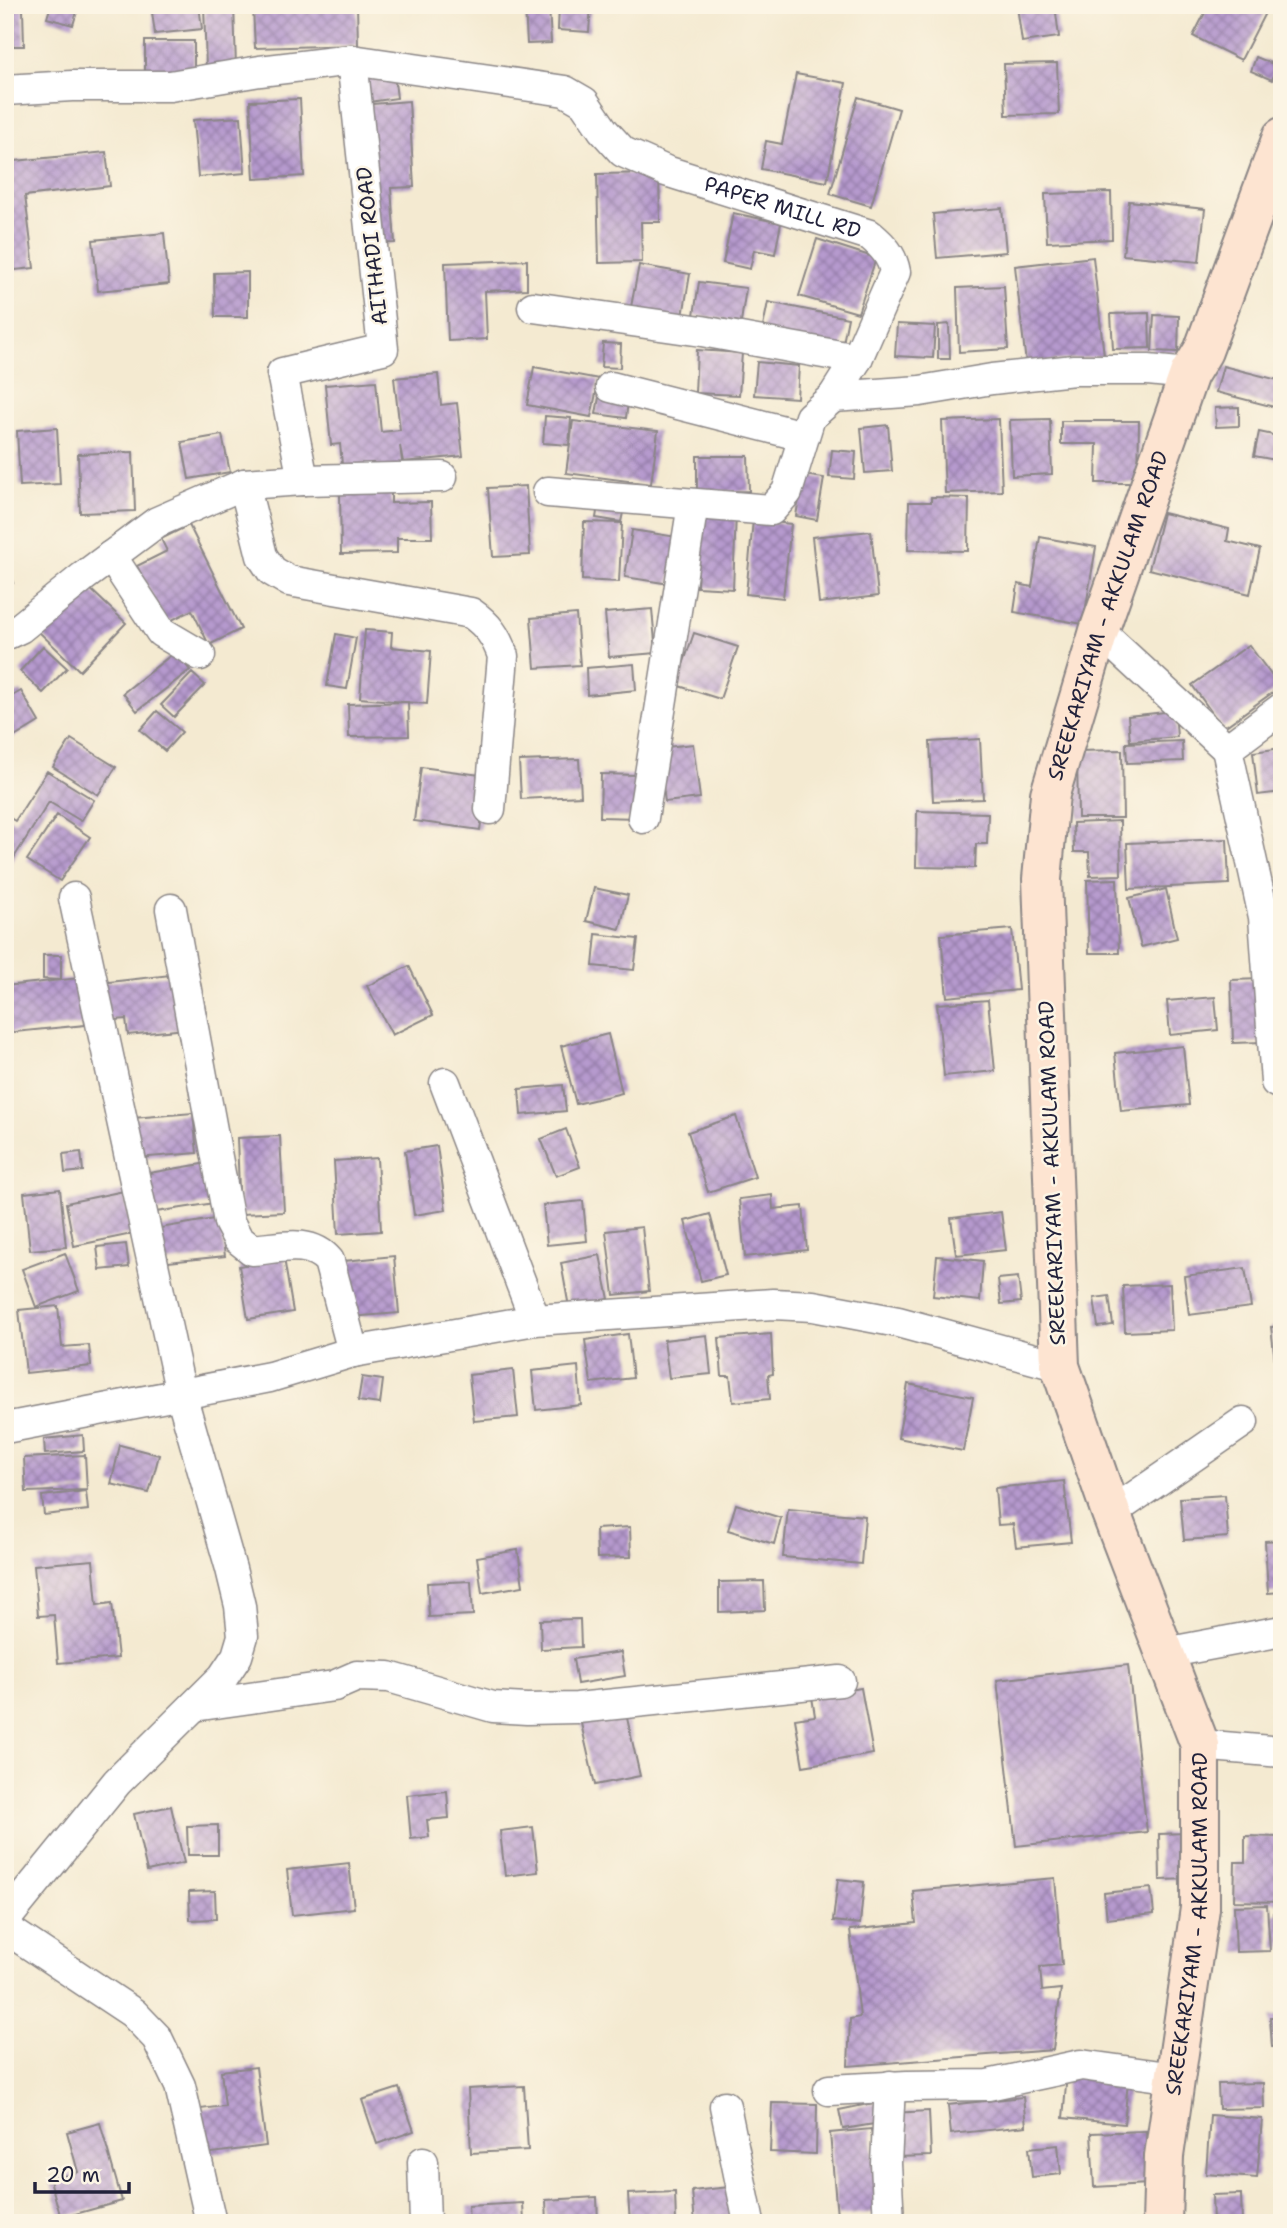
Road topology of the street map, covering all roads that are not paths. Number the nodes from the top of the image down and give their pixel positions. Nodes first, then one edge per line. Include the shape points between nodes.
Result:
1 (352, 60) junction
2 (5, 90) edge
3 (1282, 137) edge
4 (533, 307) dead end
5 (857, 359) junction
6 (1189, 374) junction
7 (611, 387) dead end
8 (833, 397) junction
9 (803, 436) junction
10 (442, 477) dead end
11 (303, 480) junction
12 (244, 484) junction
13 (548, 492) dead end
14 (693, 504) junction
15 (111, 556) junction
16 (1099, 631) junction
17 (5, 635) edge
18 (200, 655) dead end
19 (1282, 708) edge
20 (1227, 749) junction
21 (490, 809) dead end
22 (643, 818) dead end
23 (74, 898) dead end
24 (171, 909) dead end
25 (1276, 1082) dead end
26 (445, 1083) dead end
27 (535, 1320) junction
28 (353, 1352) junction
29 (1060, 1366) junction
30 (181, 1394) junction
31 (1243, 1422) dead end
32 (5, 1428) edge
33 (1111, 1513) junction
34 (1282, 1630) edge
35 (1165, 1653) junction
36 (840, 1681) dead end
37 (194, 1706) junction
38 (1200, 1745) junction
39 (1282, 1752) edge
40 (5, 1920) edge
41 (5, 1928) edge
42 (1175, 2078) junction
43 (890, 2086) junction
44 (829, 2090) dead end
45 (725, 2106) dead end
46 (423, 2162) dead end
47 (211, 2223) edge
48 (425, 2223) edge
49 (749, 2223) edge
50 (889, 2223) edge
51 (1162, 2223) edge

1 - 2 street via 170,86
1 - 5 street, PAPER MILL RD via 565,91 584,102 623,152 666,171 870,235 893,260 895,272
1 - 11 street, AITHADI ROAD via 383,349 282,373
3 - 6 main road, SREEKARIYAM - AKKULAM ROAD via 1203,351
4 - 5 street
5 - 8 street, PAPER MILL RD
6 - 8 street via 1074,370 920,391
6 - 16 main road, SREEKARIYAM - AKKULAM ROAD
7 - 9 street
8 - 9 street, PAPER MILL RD via 810,417
9 - 14 street, PAPER MILL RD via 787,492 771,510
10 - 11 street
11 - 12 street
12 - 15 street via 157,522
12 - 21 street via 262,556 272,571 289,580 471,613 488,625 503,656
13 - 14 street
14 - 22 street
15 - 17 street
15 - 18 street via 161,632
16 - 20 street
16 - 29 main road, SREEKARIYAM - AKKULAM ROAD via 1050,794 1042,879
19 - 20 street
20 - 25 street via 1264,918
23 - 30 street
24 - 28 street via 229,1222 238,1239 252,1250 303,1245 320,1250 329,1261
26 - 27 street
27 - 28 street
27 - 29 street via 773,1304 813,1306 898,1321
28 - 30 street via 270,1377
29 - 33 main road, SREEKARIYAM - AKKULAM ROAD
30 - 32 street
30 - 37 street via 231,1569 243,1636 223,1677
31 - 33 street
33 - 35 main road, SREEKARIYAM - AKKULAM ROAD
34 - 35 street
35 - 38 main road, SREEKARIYAM - AKKULAM ROAD
36 - 37 street via 527,1709 493,1707 389,1677 357,1676 334,1686
37 - 40 street via 117,1782
38 - 39 street
38 - 42 main road, SREEKARIYAM - AKKULAM ROAD via 1200,1908
41 - 47 street via 133,2013 158,2038 180,2086
42 - 43 street via 1081,2065 988,2085
42 - 51 main road, SREEKARIYAM - AKKULAM ROAD via 1164,2156
43 - 44 street
43 - 50 street
45 - 49 street
46 - 48 street

